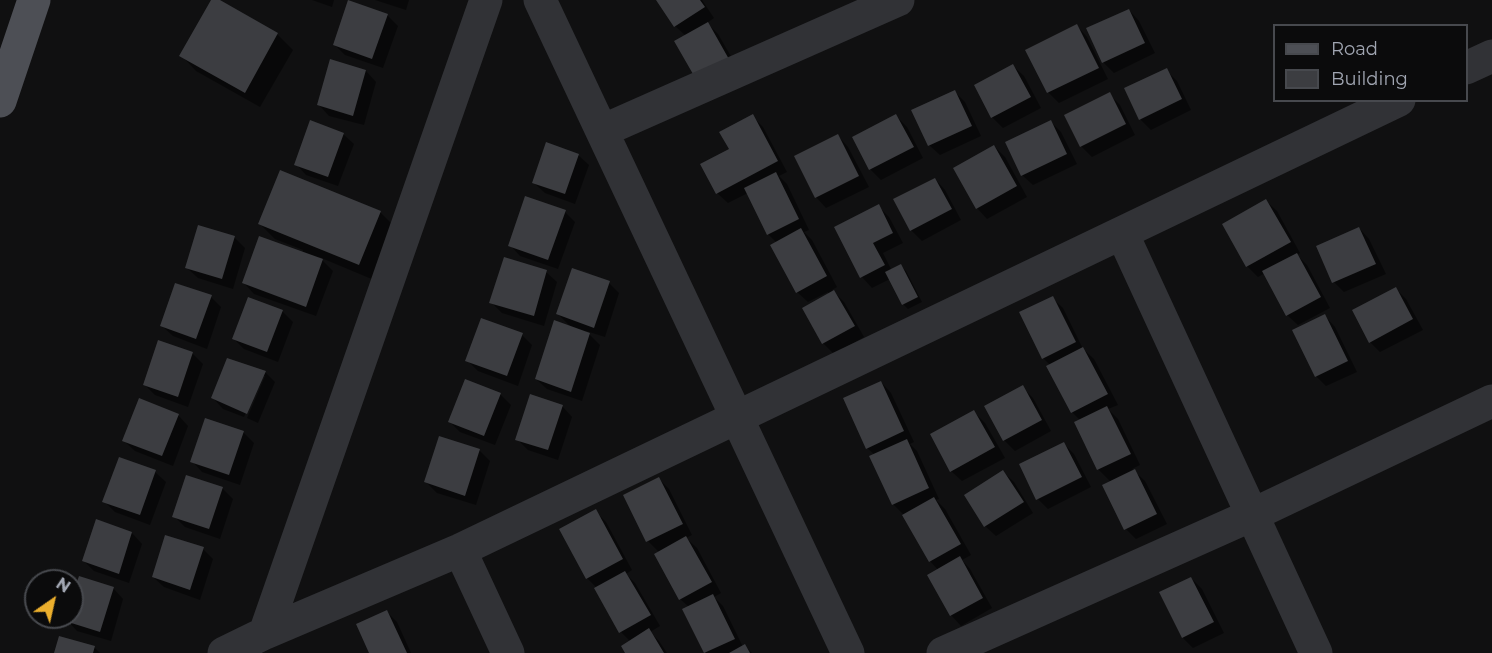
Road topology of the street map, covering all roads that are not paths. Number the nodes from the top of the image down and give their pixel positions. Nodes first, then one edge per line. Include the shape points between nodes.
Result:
1 (34, 0) edge
2 (486, 0) edge
3 (540, 0) edge
4 (898, 0) edge
5 (1492, 56) edge
6 (1468, 68) edge
7 (0, 101) edge
8 (1395, 102) edge
9 (602, 131) junction
10 (1122, 233) junction
11 (1492, 401) edge
12 (737, 417) junction
13 (1252, 515) junction
14 (460, 550) junction
15 (265, 633) junction
16 (224, 653) edge
17 (508, 653) edge
18 (848, 653) edge
19 (943, 653) edge
20 (1316, 653) edge

1 - 7 main road
2 - 15 street
3 - 9 street
4 - 9 street
5 - 6 street
8 - 10 street
9 - 12 street
10 - 12 street
10 - 13 street
11 - 13 street
12 - 14 street
12 - 18 street
13 - 19 street
13 - 20 street
14 - 15 street
14 - 17 street
15 - 16 street

